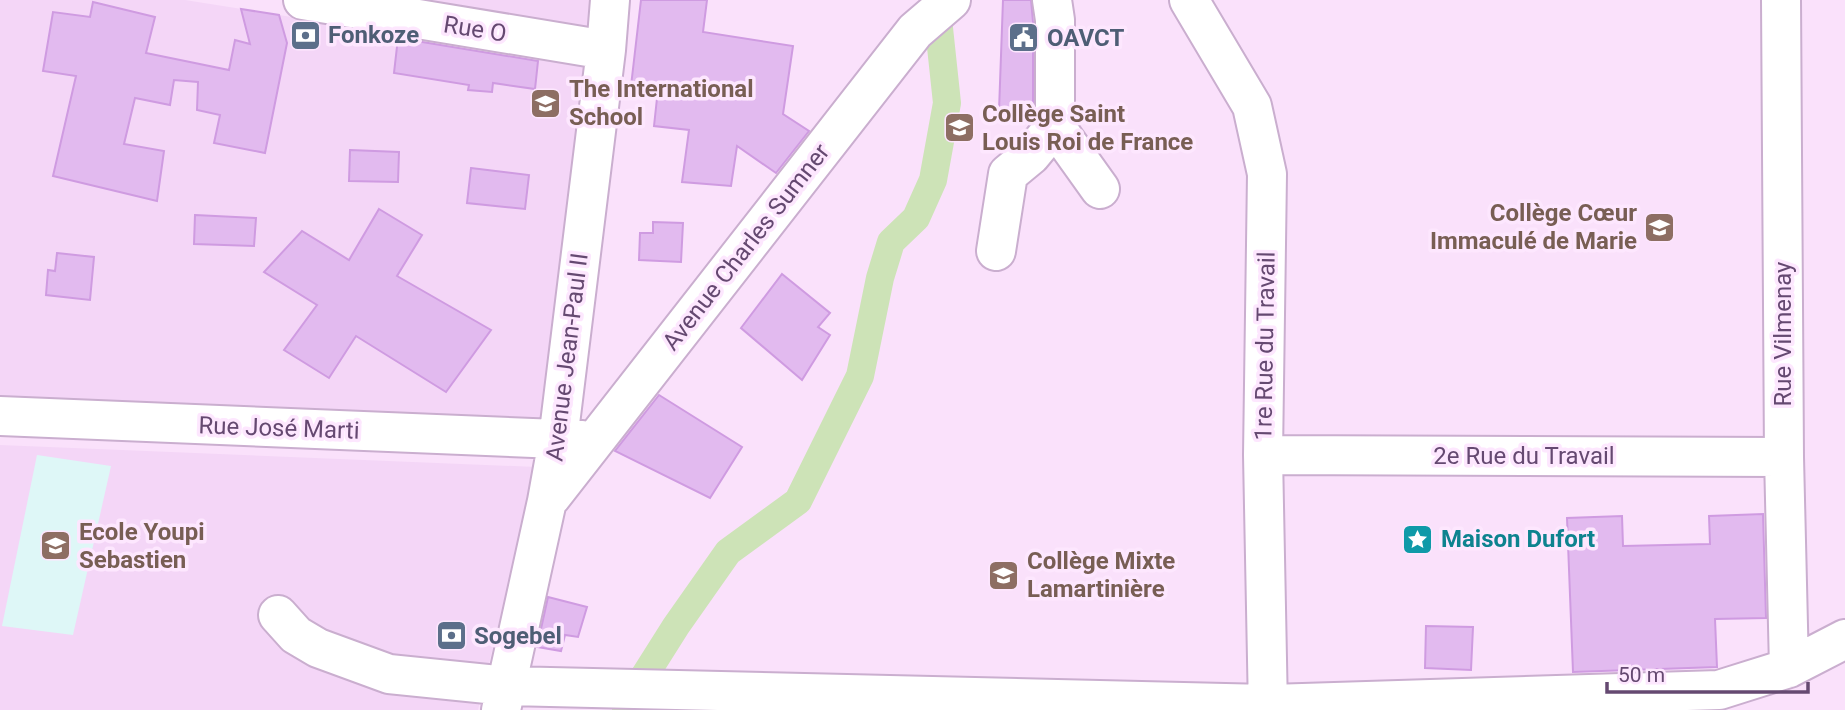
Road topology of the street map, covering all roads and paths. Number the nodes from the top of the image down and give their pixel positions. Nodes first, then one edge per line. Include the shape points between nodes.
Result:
1 (303, 0) edge
2 (610, 0) edge
3 (951, 0) edge
4 (1052, 0) edge
5 (1189, 0) edge
6 (1781, 0) edge
7 (606, 50) junction
8 (1055, 126) junction
9 (1100, 189) dead end
10 (996, 251) dead end
11 (0, 416) edge
12 (558, 440) junction
13 (595, 440) junction
14 (1263, 455) junction
15 (1784, 457) junction
16 (547, 501) junction
17 (278, 615) dead end
18 (1845, 639) edge
19 (1788, 668) junction
20 (504, 698) edge
21 (968, 703) edge
22 (1267, 707) edge

1 - 7 street, Rue O
2 - 7 street, Avenue Jean-Paul II
3 - 13 street, Avenue Charles Sumner via 915,31
4 - 8 street
5 - 14 street, 1re Rue du Travail via 1252,106 1267,174
6 - 15 street, Rue Vilmenay
7 - 12 street, Avenue Jean-Paul II
8 - 9 street
8 - 10 street via 1008,174
11 - 12 street, Rue José Marti
12 - 13 street, Rue José Marti
12 - 16 street, Avenue Jean-Paul II
13 - 16 street, Avenue Charles Sumner
14 - 15 street, 2e Rue du Travail
14 - 22 street, 1re Rue du Travail
15 - 19 street, Rue Vilmenay
16 - 20 street, Avenue Jean-Paul II
17 - 20 street via 296,635 318,648 389,674
18 - 19 street
19 - 22 street via 1719,690
20 - 21 street via 589,688
21 - 22 street

